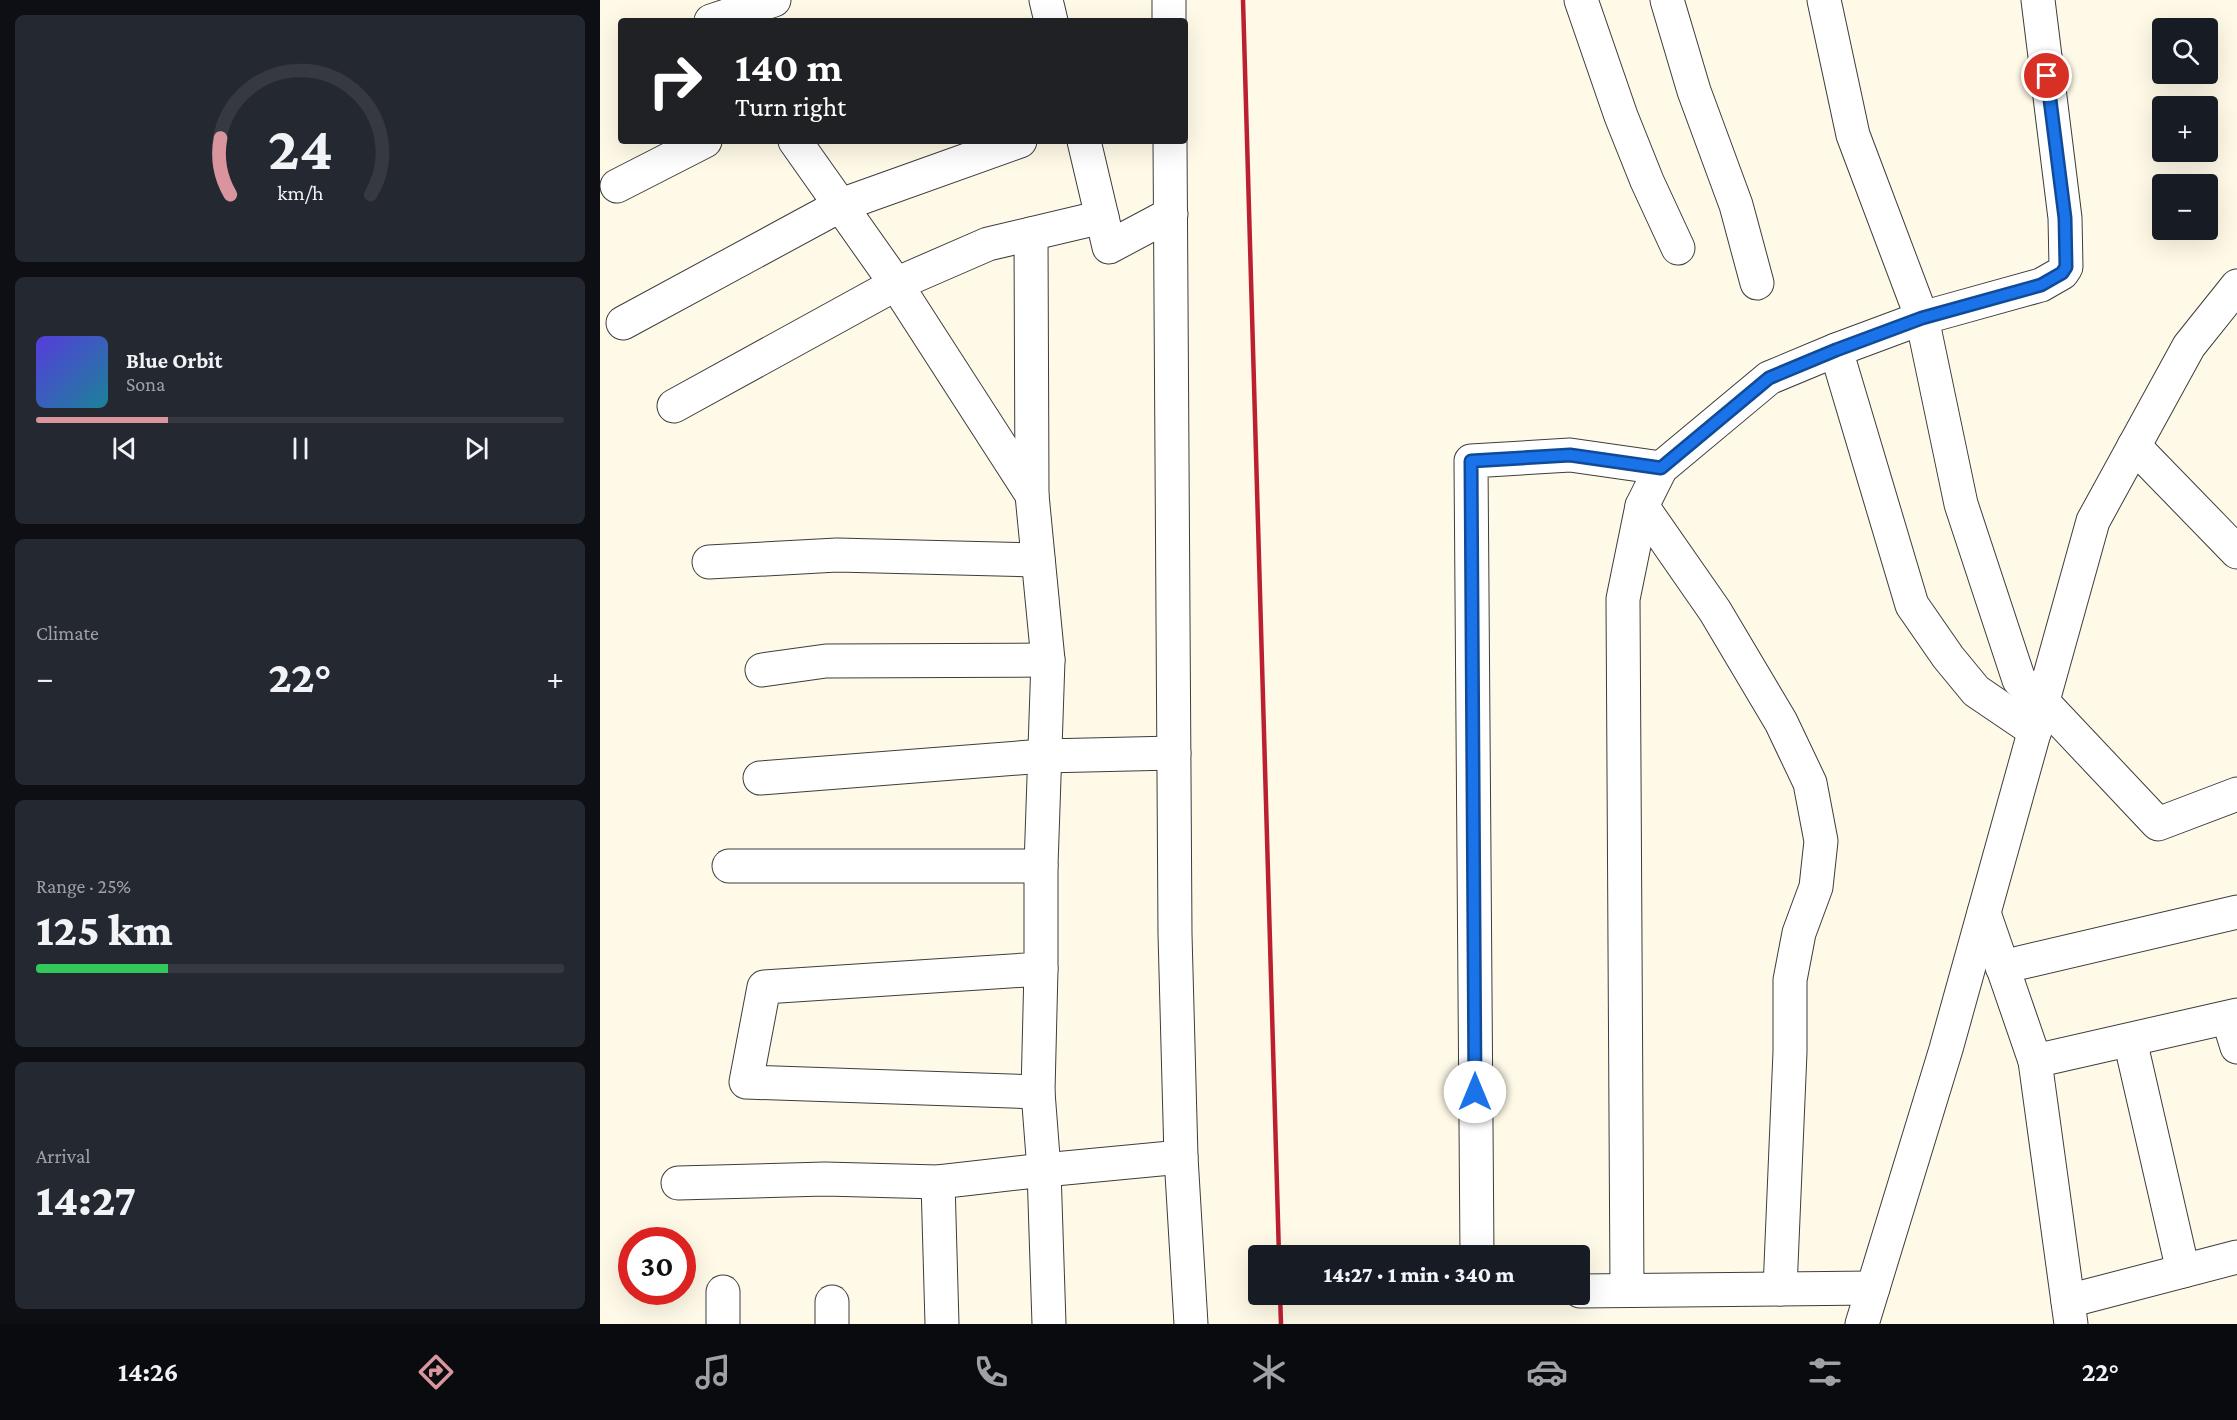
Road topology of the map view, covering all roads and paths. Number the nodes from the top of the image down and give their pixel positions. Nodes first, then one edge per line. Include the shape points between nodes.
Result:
1 (696, 0) edge
2 (774, 0) edge
3 (1046, 0) edge
4 (1169, 0) edge
5 (1581, 0) edge
6 (1667, 0) edge
7 (1824, 0) edge
8 (2038, 0) edge
9 (709, 18) edge
10 (720, 18) edge
11 (1051, 18) edge
12 (1169, 18) edge
13 (699, 144) edge
14 (797, 144) edge
15 (1012, 144) edge
16 (1085, 144) edge
17 (1170, 144) edge
18 (617, 186) dead end
19 (841, 205) junction
20 (1171, 214) junction
21 (1102, 217) junction
22 (1031, 234) junction
23 (1678, 248) dead end
24 (1757, 283) dead end
25 (896, 284) junction
26 (2237, 286) edge
27 (1922, 318) junction
28 (623, 323) dead end
29 (1836, 350) junction
30 (674, 406) dead end
31 (2134, 446) junction
32 (1661, 468) junction
33 (1032, 495) junction
34 (1642, 506) junction
35 (2237, 552) edge
36 (1038, 560) junction
37 (709, 562) dead end
38 (1048, 660) junction
39 (762, 670) dead end
40 (2039, 716) junction
41 (1174, 753) junction
42 (1044, 756) junction
43 (760, 778) dead end
44 (2237, 794) edge
45 (729, 866) dead end
46 (1041, 867) junction
47 (2237, 912) edge
48 (1984, 913) junction
49 (2002, 967) junction
50 (1041, 969) junction
51 (2234, 1027) edge
52 (2130, 1040) junction
53 (2035, 1061) junction
54 (1038, 1092) junction
55 (1181, 1157) junction
56 (1044, 1170) junction
57 (938, 1182) junction
58 (678, 1183) dead end
59 (1477, 1245) edge
60 (2237, 1257) edge
61 (2183, 1271) junction
62 (1873, 1288) junction
63 (1590, 1290) edge
64 (1627, 1290) junction
65 (1780, 1290) junction
66 (2070, 1313) edge
67 (942, 1324) edge
68 (1049, 1324) edge
69 (1191, 1324) edge
70 (1862, 1324) edge

1 - 9 street
2 - 10 street
3 - 11 street
4 - 12 street
5 - 23 street via 1621,116
6 - 24 street via 1694,91 1736,205
7 - 27 street via 1853,135
8 - 27 street via 2065,218 2066,267 2041,285
13 - 18 street
14 - 19 street
15 - 19 street
16 - 21 street
17 - 20 street
19 - 25 street
19 - 28 street
20 - 21 street via 1109,247
20 - 41 street
21 - 22 street
22 - 25 street via 988,244
22 - 33 street
25 - 30 street
25 - 33 street
26 - 31 street via 2189,346
27 - 29 street
27 - 40 street via 1961,504 2019,680
29 - 32 street via 1769,378
29 - 40 street via 1912,605 1976,691
31 - 35 street
31 - 40 street via 2093,521
32 - 34 street
32 - 59 street via 1570,455 1471,461
33 - 36 street
34 - 64 street via 1623,599
34 - 65 street via 1715,611 1781,722 1810,783 1821,841 1816,887 1799,933 1790,980
36 - 37 street via 837,555
36 - 38 street
38 - 39 street via 826,661
38 - 42 street
40 - 44 street via 2158,824
40 - 48 street
41 - 42 street
41 - 55 street via 1174,934
42 - 43 street
42 - 46 street
45 - 46 street
46 - 50 street
47 - 49 street
48 - 49 street
48 - 62 street
49 - 53 street
50 - 54 street
50 - 54 street via 764,987 746,1082
51 - 52 street
52 - 53 street
52 - 61 street
53 - 66 street
54 - 56 street
55 - 56 street
55 - 69 street
56 - 57 street
56 - 68 street
57 - 58 street via 825,1179
57 - 67 street
60 - 61 street
61 - 66 street
62 - 65 street
62 - 70 street
63 - 64 street
64 - 65 street

